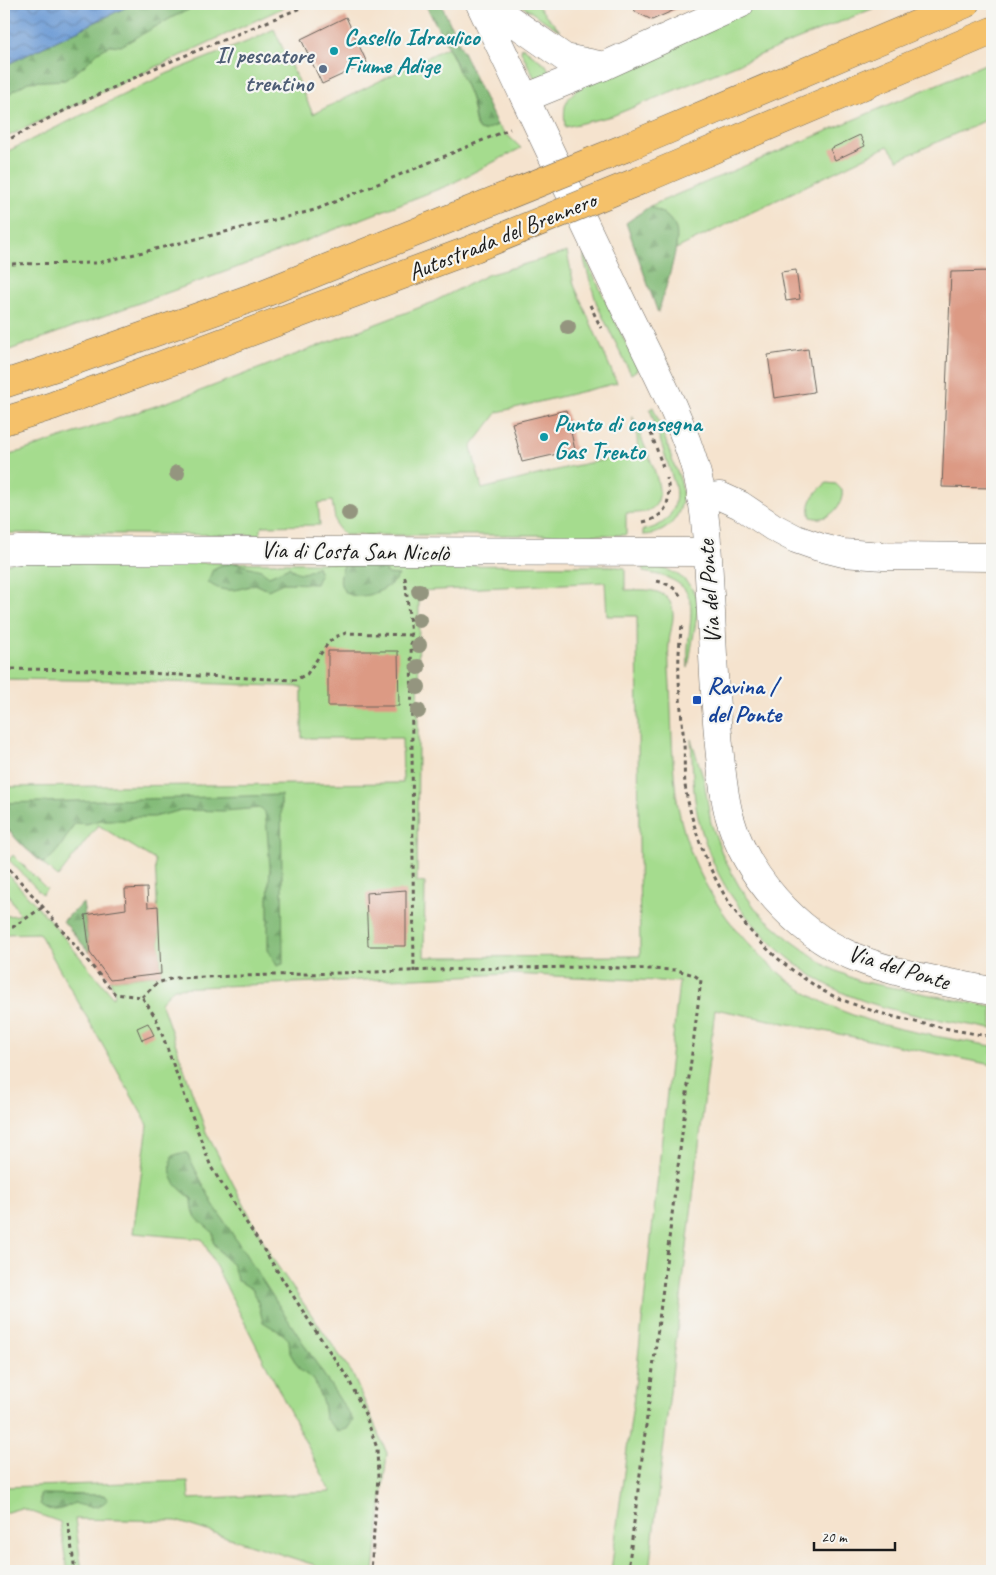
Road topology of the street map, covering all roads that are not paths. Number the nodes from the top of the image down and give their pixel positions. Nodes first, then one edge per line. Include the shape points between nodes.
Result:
1 (480, 4) edge
2 (488, 4) edge
3 (740, 4) edge
4 (965, 4) edge
5 (992, 31) edge
6 (604, 66) junction
7 (526, 98) junction
8 (4, 384) edge
9 (4, 421) edge
10 (701, 498) junction
11 (4, 552) edge
12 (707, 552) junction
13 (992, 557) edge
14 (992, 991) edge

1 - 7 street, Via del Ponte
2 - 6 street via 565,58
3 - 6 street
4 - 8 highway, Autostrada del Brennero, bridge via 625,148 260,295
5 - 9 highway, Autostrada del Brennero, bridge via 475,248
6 - 7 street
7 - 10 street, Via del Ponte via 665,391 697,474
10 - 12 street, Via del Ponte
10 - 13 street via 720,496 796,539 842,553
11 - 12 street, Via di Costa San Nicolò via 223,549
12 - 14 street, Via del Ponte via 717,729 724,792 733,827 758,876 778,903 799,923 851,956 885,968

